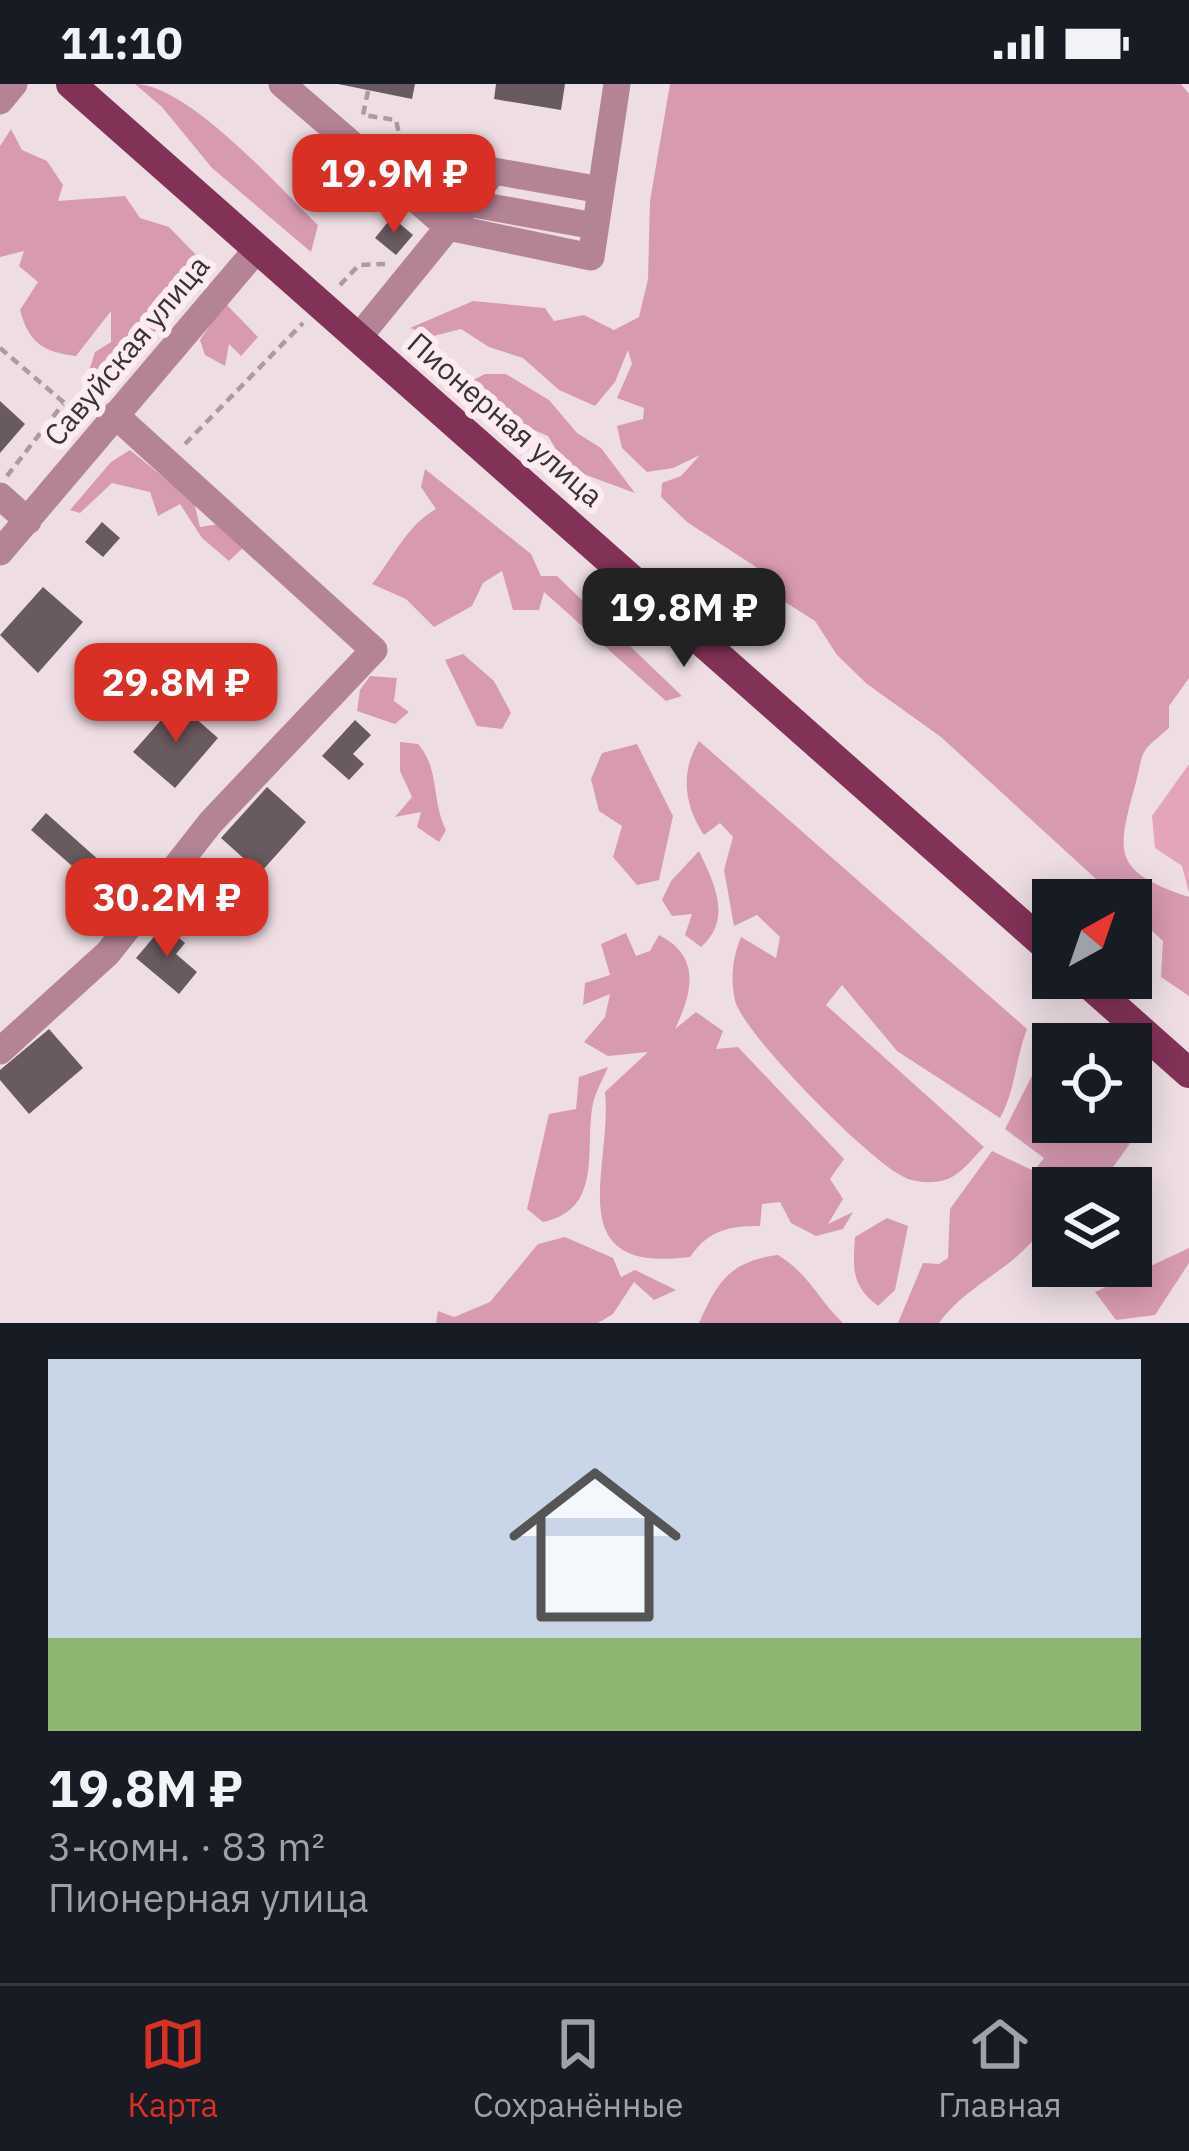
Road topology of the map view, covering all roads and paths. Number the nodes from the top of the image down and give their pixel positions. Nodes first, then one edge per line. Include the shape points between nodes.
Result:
1 (14, 84) edge
2 (71, 84) edge
3 (281, 84) edge
4 (617, 84) edge
5 (0, 101) edge
6 (601, 190) junction
7 (468, 203) junction
8 (595, 226) junction
9 (448, 227) junction
10 (258, 248) junction
11 (358, 338) junction
12 (0, 348) edge
13 (64, 403) junction
14 (108, 424) junction
15 (0, 485) edge
16 (0, 496) edge
17 (28, 521) junction
18 (0, 552) edge
19 (1032, 933) edge
20 (1106, 999) edge
21 (0, 1052) edge
22 (1189, 1072) edge

1 - 5 street
2 - 10 main road, Пионерная улица
3 - 9 street
4 - 6 street
6 - 7 street via 494,171
6 - 8 street
7 - 8 street
7 - 9 street
8 - 9 street via 590,257
9 - 11 street
10 - 11 main road, Пионерная улица
10 - 14 street, Савуйская улица
11 - 19 main road, Пионерная улица
12 - 13 path
13 - 14 path
13 - 15 path
14 - 17 street, Савуйская улица
14 - 21 street via 374,650 211,822 108,953
16 - 17 street
17 - 18 street, Савуйская улица
20 - 22 main road

